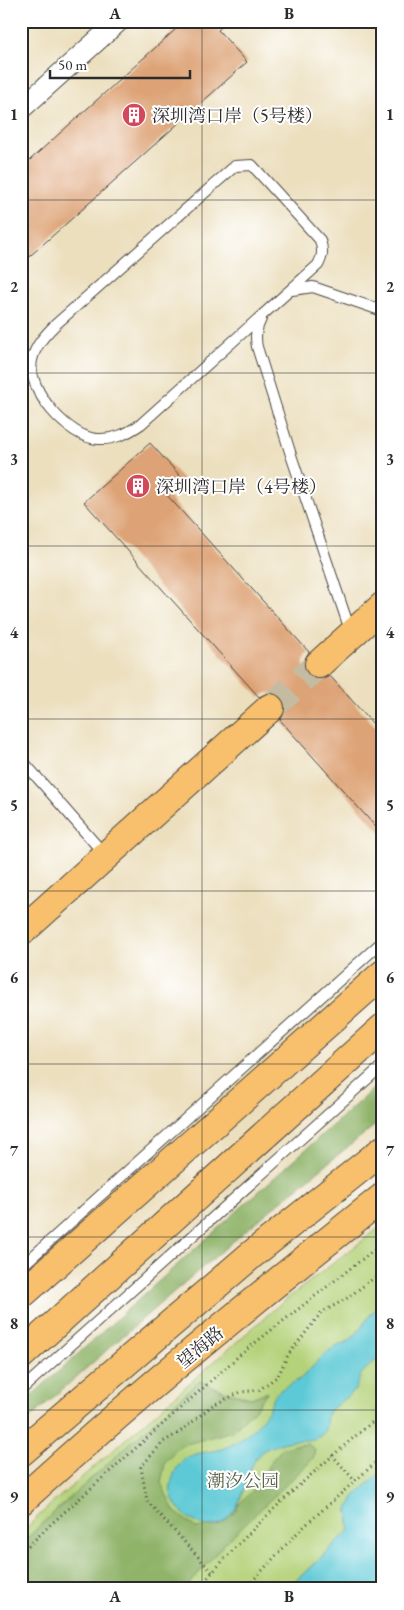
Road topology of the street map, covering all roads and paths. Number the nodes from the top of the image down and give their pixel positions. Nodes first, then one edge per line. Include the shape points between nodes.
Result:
1 (119, 21) edge
2 (21, 109) edge
3 (291, 290) junction
4 (383, 311) edge
5 (264, 315) junction
6 (383, 606) edge
7 (352, 634) junction
8 (319, 664) tunnel mouth
9 (270, 708) tunnel mouth
10 (21, 760) edge
11 (106, 856) junction
12 (21, 932) edge
13 (383, 941) edge
14 (383, 974) edge
15 (383, 1028) edge
16 (383, 1065) edge
17 (383, 1150) edge
18 (383, 1198) edge
19 (383, 1242) edge
20 (21, 1267) edge
21 (383, 1277) edge
22 (21, 1295) edge
23 (21, 1356) edge
24 (21, 1390) edge
25 (383, 1413) edge
26 (21, 1452) edge
27 (332, 1455) junction
28 (383, 1456) edge
29 (354, 1480) junction
30 (21, 1501) edge
31 (21, 1553) edge
32 (212, 1572) junction
33 (198, 1589) edge
34 (245, 1589) edge

1 - 2 street
3 - 4 lane via 313,288
3 - 5 lane
3 - 5 lane via 322,257 320,240 252,165 235,166 46,334 31,362 34,383 53,411 86,437 121,436 141,424
5 - 7 lane via 257,326 257,347
6 - 7 main road
7 - 8 main road
9 - 11 main road
10 - 11 lane
11 - 12 main road
13 - 20 lane
14 - 22 main road
15 - 23 main road
16 - 24 lane
17 - 26 main road, 望海路 via 250,1256
18 - 30 main road, 望海路 via 273,1285
19 - 31 path via 242,1353
21 - 32 path via 374,1278 321,1314 288,1355 278,1376 259,1390 241,1392 213,1405 163,1442 141,1467 146,1500
25 - 27 path
27 - 29 path
27 - 32 path
28 - 29 path
29 - 34 path via 299,1531
32 - 33 path

